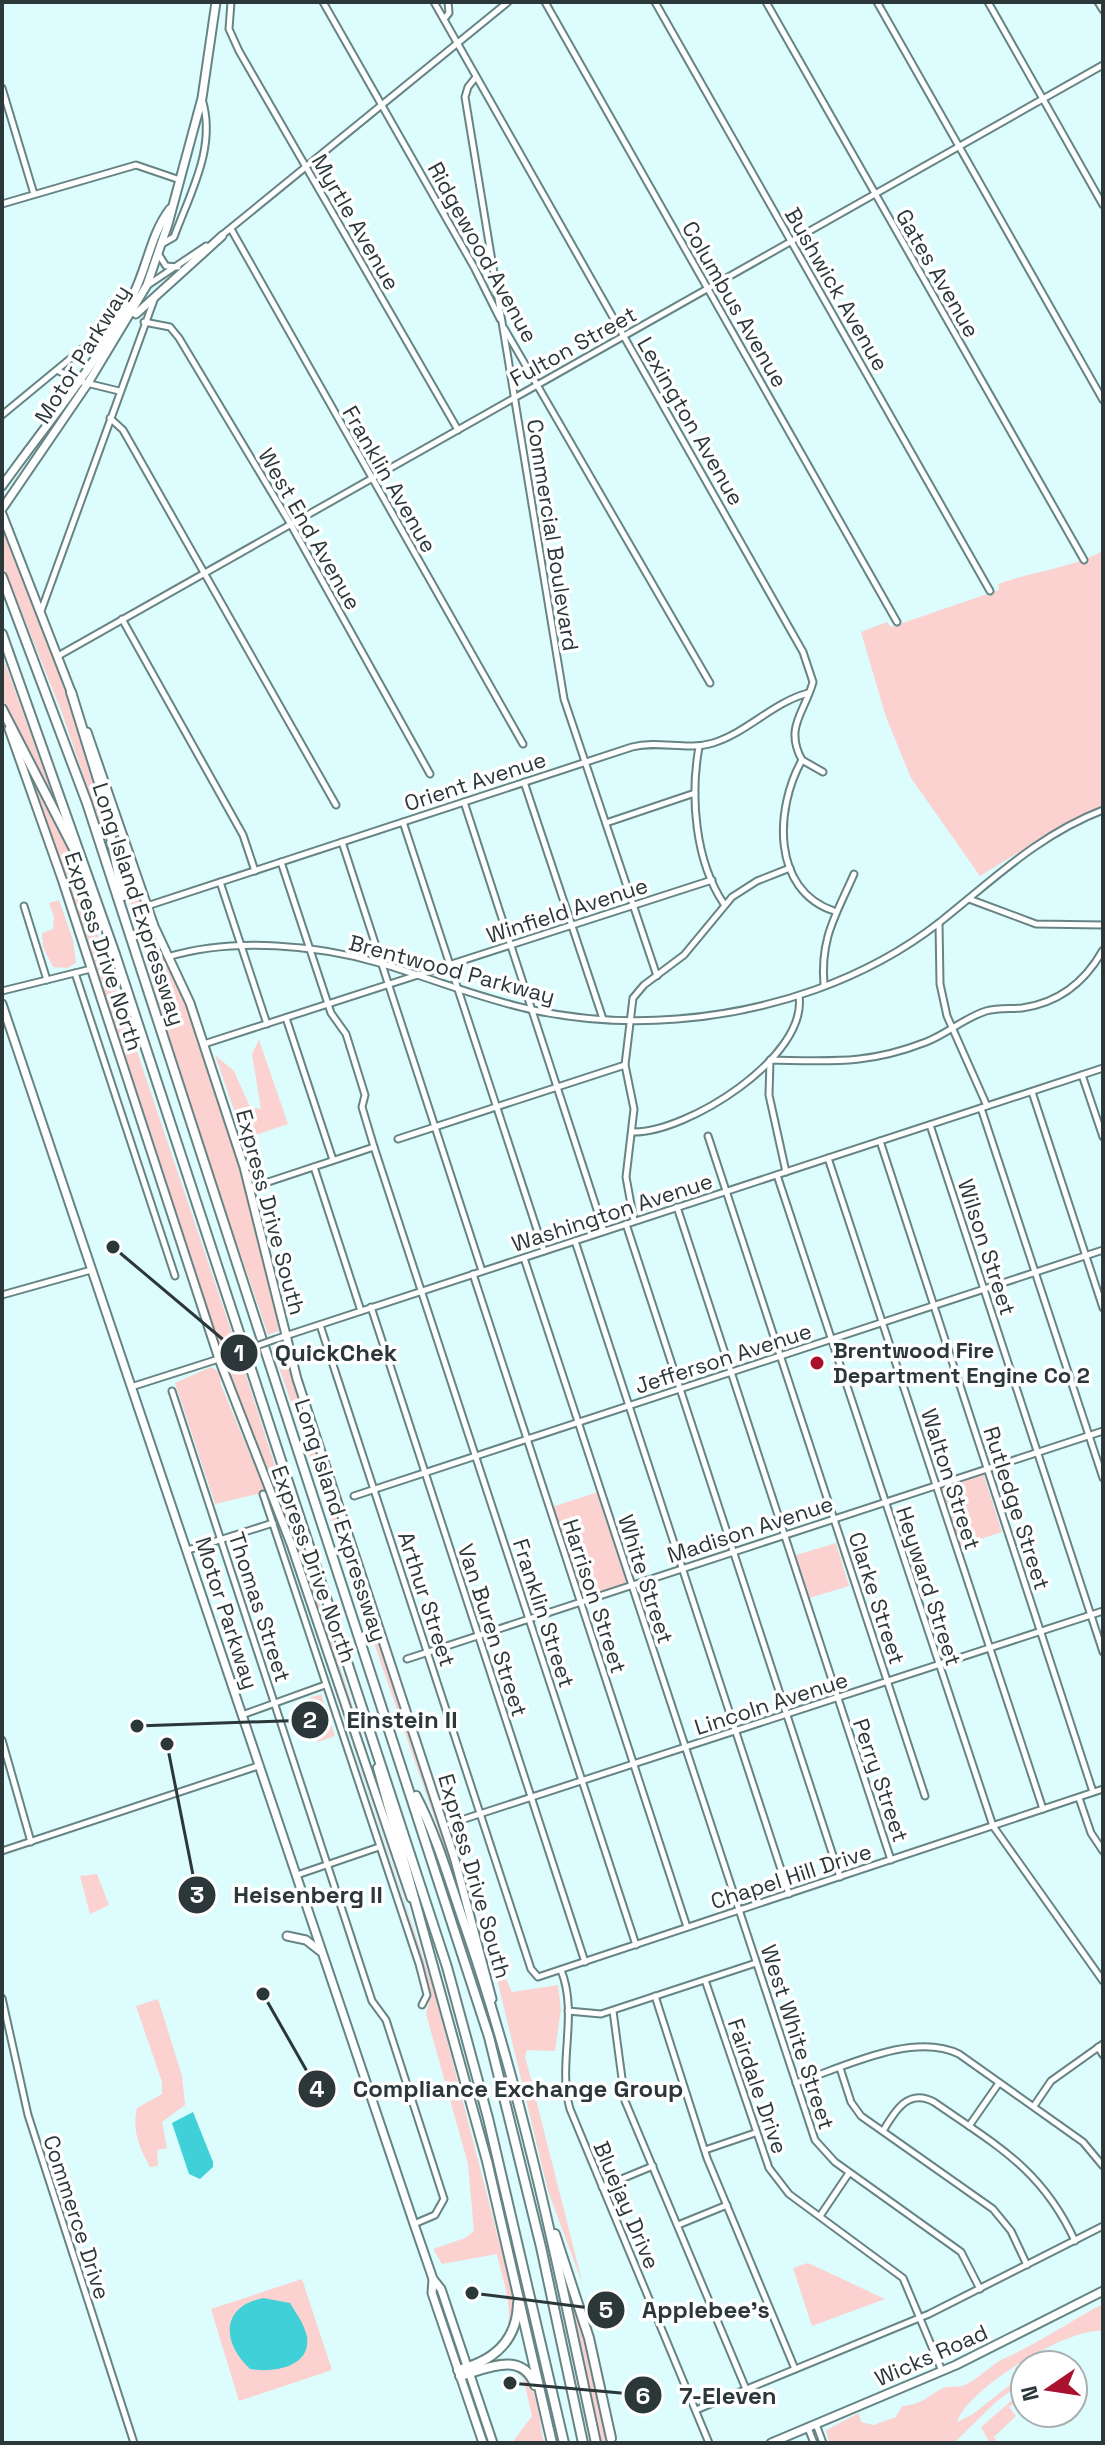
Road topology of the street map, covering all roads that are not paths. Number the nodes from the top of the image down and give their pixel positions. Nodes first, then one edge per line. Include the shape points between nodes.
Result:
1 (216, 2) edge
2 (231, 2) edge
3 (323, 2) edge
4 (434, 2) edge
5 (448, 2) edge
6 (508, 2) edge
7 (545, 2) edge
8 (655, 2) edge
9 (766, 2) edge
10 (877, 2) edge
11 (988, 2) edge
12 (1098, 2) edge
13 (1103, 10) edge
14 (444, 19) junction
15 (457, 43) junction
16 (1103, 65) edge
17 (476, 77) junction
18 (2, 88) edge
19 (202, 98) junction
20 (1043, 99) junction
21 (382, 104) junction
22 (959, 147) junction
23 (306, 166) junction
24 (180, 180) junction
25 (34, 194) junction
26 (875, 194) junction
27 (2, 204) edge
28 (1103, 205) edge
29 (170, 208) junction
30 (231, 229) junction
31 (222, 236) junction
32 (792, 241) junction
33 (160, 247) junction
34 (179, 267) junction
35 (147, 285) junction
36 (708, 289) junction
37 (136, 290) junction
38 (158, 293) junction
39 (124, 319) junction
40 (144, 322) junction
41 (503, 326) junction
42 (624, 336) junction
43 (57, 370) junction
44 (78, 381) junction
45 (88, 383) junction
46 (540, 384) junction
47 (119, 391) junction
48 (515, 397) junction
49 (1103, 400) edge
50 (2, 415) edge
51 (110, 418) junction
52 (458, 430) junction
53 (372, 478) junction
54 (4, 482) edge
55 (2, 512) edge
56 (290, 523) junction
57 (1084, 560) dead end
58 (203, 573) junction
59 (2, 577) edge
60 (49, 590) junction
61 (34, 591) junction
62 (990, 591) dead end
63 (41, 611) junction
64 (122, 619) junction
65 (897, 622) dead end
66 (2, 634) edge
67 (58, 656) junction
68 (710, 683) dead end
69 (71, 692) junction
70 (809, 693) junction
71 (2, 709) edge
72 (523, 744) dead end
73 (699, 746) junction
74 (802, 760) junction
75 (586, 761) junction
76 (823, 772) dead end
77 (430, 774) dead end
78 (524, 782) junction
79 (695, 793) junction
80 (464, 802) junction
81 (336, 805) dead end
82 (1103, 810) edge
83 (403, 822) junction
84 (606, 823) junction
85 (342, 842) junction
86 (281, 862) junction
87 (791, 868) junction
88 (255, 871) junction
89 (854, 874) dead end
90 (712, 880) junction
91 (220, 882) junction
92 (968, 898) junction
93 (724, 904) junction
94 (24, 906) dead end
95 (147, 906) junction
96 (634, 906) junction
97 (834, 911) junction
98 (939, 923) junction
99 (1103, 925) edge
100 (572, 926) junction
101 (511, 945) junction
102 (242, 947) junction
103 (1103, 950) edge
104 (311, 951) junction
105 (115, 954) junction
106 (168, 957) junction
107 (382, 964) junction
108 (450, 965) junction
109 (91, 969) junction
110 (75, 973) junction
111 (418, 975) junction
112 (657, 976) junction
113 (47, 980) junction
114 (388, 984) junction
115 (824, 985) junction
116 (458, 988) junction
117 (149, 990) junction
118 (2, 991) edge
119 (799, 995) junction
120 (2, 1004) edge
121 (328, 1004) junction
122 (532, 1010) junction
123 (286, 1018) junction
124 (603, 1019) junction
125 (628, 1021) junction
126 (267, 1024) junction
127 (951, 1030) junction
128 (204, 1044) junction
129 (770, 1060) junction
130 (625, 1065) junction
131 (1103, 1068) edge
132 (1082, 1075) junction
133 (557, 1087) junction
134 (1032, 1092) junction
135 (497, 1107) junction
136 (984, 1107) junction
137 (930, 1125) junction
138 (435, 1127) junction
139 (633, 1132) junction
140 (708, 1136) dead end
141 (1103, 1137) edge
142 (398, 1139) dead end
143 (880, 1141) junction
144 (374, 1147) junction
145 (828, 1158) junction
146 (333, 1160) junction
147 (314, 1167) junction
148 (786, 1172) junction
149 (777, 1175) junction
150 (250, 1188) junction
151 (727, 1191) junction
152 (677, 1207) junction
153 (634, 1221) junction
154 (626, 1224) junction
155 (604, 1231) junction
156 (575, 1241) junction
157 (1103, 1250) edge
158 (544, 1251) junction
159 (1086, 1256) junction
160 (524, 1258) junction
161 (91, 1270) junction
162 (482, 1271) junction
163 (1035, 1273) junction
164 (473, 1274) junction
165 (175, 1276) dead end
166 (984, 1289) junction
167 (421, 1291) junction
168 (2, 1295) edge
169 (934, 1305) junction
170 (371, 1307) junction
171 (1103, 1308) edge
172 (361, 1311) junction
173 (883, 1322) junction
174 (320, 1325) junction
175 (285, 1337) junction
176 (832, 1339) junction
177 (781, 1356) junction
178 (219, 1359) junction
179 (731, 1372) junction
180 (131, 1387) junction
181 (680, 1389) junction
182 (172, 1391) dead end
183 (628, 1406) junction
184 (578, 1422) junction
185 (1103, 1431) edge
186 (1089, 1435) junction
187 (527, 1439) junction
188 (1038, 1452) junction
189 (476, 1455) junction
190 (987, 1469) junction
191 (425, 1472) junction
192 (1103, 1478) edge
193 (936, 1485) junction
194 (374, 1489) junction
195 (263, 1494) dead end
196 (354, 1496) dead end
197 (885, 1502) junction
198 (834, 1518) junction
199 (273, 1523) junction
200 (784, 1535) junction
201 (221, 1540) junction
202 (188, 1550) junction
203 (732, 1551) junction
204 (682, 1568) junction
205 (631, 1584) junction
206 (579, 1601) junction
207 (1103, 1611) edge
208 (1091, 1615) junction
209 (529, 1617) junction
210 (1040, 1632) junction
211 (479, 1634) junction
212 (989, 1648) junction
213 (426, 1651) junction
214 (1103, 1652) edge
215 (407, 1659) dead end
216 (938, 1665) junction
217 (888, 1682) junction
218 (325, 1685) junction
219 (836, 1698) junction
220 (275, 1703) junction
221 (786, 1714) junction
222 (241, 1715) junction
223 (734, 1731) junction
224 (2, 1740) edge
225 (684, 1748) junction
226 (377, 1755) junction
227 (633, 1764) junction
228 (258, 1766) junction
229 (401, 1766) junction
230 (582, 1780) junction
231 (1103, 1789) edge
232 (1093, 1792) junction
233 (925, 1796) dead end
234 (1079, 1797) junction
235 (531, 1798) junction
236 (1043, 1809) junction
237 (481, 1814) junction
238 (449, 1824) dead end
239 (993, 1826) junction
240 (31, 1842) junction
241 (379, 1847) junction
242 (2, 1851) edge
243 (1103, 1851) edge
244 (891, 1860) junction
245 (330, 1864) junction
246 (296, 1875) junction
247 (840, 1877) junction
248 (789, 1894) junction
249 (415, 1907) junction
250 (740, 1911) junction
251 (687, 1927) junction
252 (287, 1936) dead end
253 (636, 1945) junction
254 (322, 1953) junction
255 (585, 1962) junction
256 (756, 1963) junction
257 (561, 1970) junction
258 (534, 1974) joint
259 (705, 1980) junction
260 (1103, 1981) edge
261 (655, 1996) junction
262 (2, 1998) edge
263 (422, 2005) dead end
264 (568, 2011) junction
265 (613, 2011) junction
266 (501, 2044) junction
267 (1100, 2046) edge
268 (1103, 2055) edge
269 (840, 2068) junction
270 (796, 2083) junction
271 (999, 2083) junction
272 (1034, 2106) junction
273 (969, 2126) junction
274 (883, 2131) junction
275 (755, 2133) junction
276 (705, 2150) junction
277 (653, 2166) junction
278 (1103, 2166) edge
279 (849, 2173) junction
280 (538, 2184) junction
281 (602, 2187) junction
282 (727, 2205) junction
283 (820, 2216) junction
284 (414, 2224) junction
285 (678, 2225) junction
286 (1103, 2226) edge
287 (1075, 2241) junction
288 (1027, 2265) junction
289 (516, 2279) junction
290 (980, 2289) junction
291 (1103, 2291) edge
292 (919, 2318) junction
293 (795, 2369) junction
294 (942, 2371) junction
295 (464, 2372) junction
296 (746, 2389) junction
297 (696, 2410) junction
298 (546, 2414) junction
299 (812, 2426) junction
300 (612, 2440) edge
301 (134, 2443) edge
302 (483, 2443) edge
303 (493, 2443) edge
304 (552, 2443) edge
305 (564, 2443) edge
306 (583, 2443) edge
307 (596, 2443) edge
308 (709, 2443) edge
309 (771, 2443) edge
310 (814, 2443) edge
311 (823, 2443) edge

1 - 19 main road, Motor Parkway
2 - 23 street, Myrtle Avenue via 229,29
3 - 21 street, Ridgewood Avenue
4 - 14 street, Lexington Avenue
5 - 14 street
6 - 15 street
7 - 36 street, Columbus Avenue
8 - 32 street, Bushwick Avenue
9 - 26 street, Gates Avenue
10 - 22 street
11 - 20 street
12 - 13 street
14 - 15 street, Lexington Avenue
15 - 17 street, Lexington Avenue
15 - 21 street
16 - 20 street, Fulton Street
17 - 41 street, Commercial Boulevard via 465,97
17 - 42 street, Lexington Avenue
18 - 25 street
19 - 24 main road, Motor Parkway
19 - 33 street via 207,129 198,176 174,237
20 - 22 street, Fulton Street
20 - 28 street
21 - 23 street
21 - 41 street, Ridgewood Avenue
22 - 26 street, Fulton Street
22 - 49 street
23 - 30 street
23 - 52 street, Myrtle Avenue
24 - 25 street via 136,165
24 - 29 main road, Motor Parkway
25 - 27 street
26 - 32 street, Fulton Street
26 - 57 street, Gates Avenue
29 - 33 main road, Motor Parkway
29 - 37 main road, Motor Parkway
30 - 31 street
30 - 53 street, Franklin Avenue
31 - 34 street
31 - 38 main road
32 - 36 street, Fulton Street
32 - 62 street, Bushwick Avenue
33 - 34 street via 163,264
33 - 35 main road, Motor Parkway
34 - 35 street
35 - 37 street
35 - 39 main road, Motor Parkway
36 - 42 street, Fulton Street
36 - 65 street, Columbus Avenue
37 - 39 main road, Motor Parkway
38 - 39 main road
38 - 40 street
39 - 43 street
39 - 44 main road, Motor Parkway
39 - 45 main road, Motor Parkway
40 - 47 street
40 - 56 street, West End Avenue via 170,327 179,338
41 - 46 street, Ridgewood Avenue
41 - 48 street, Commercial Boulevard
42 - 46 street, Fulton Street
42 - 70 street, Lexington Avenue via 803,652 813,682
43 - 44 street
43 - 50 street
44 - 45 street
44 - 54 main road, Motor Parkway
45 - 47 street
45 - 55 main road, Motor Parkway
46 - 48 street, Fulton Street
46 - 68 street, Ridgewood Avenue
47 - 51 street
48 - 52 street, Fulton Street
48 - 75 street, Commercial Boulevard via 564,699
51 - 58 street via 123,430
51 - 60 street
52 - 53 street, Fulton Street
53 - 56 street, Fulton Street
53 - 72 street, Franklin Avenue
55 - 61 main road, Express Drive South
56 - 58 street, Fulton Street
56 - 77 street, West End Avenue
58 - 64 street, Fulton Street
58 - 81 street
59 - 117 highway, Long Island Expressway via 62,732
60 - 61 street
60 - 63 street
61 - 63 main road, Express Drive South
63 - 67 main road, Express Drive South
64 - 67 street, Fulton Street
64 - 88 street via 243,835
66 - 105 highway, Long Island Expressway
67 - 69 main road, Express Drive South
69 - 95 main road, Express Drive South
69 - 117 highway via 99,782
70 - 73 street, Orient Avenue via 780,702 728,737
70 - 74 street via 794,727
71 - 105 highway via 59,814
71 - 109 main road, Express Drive North
73 - 75 street, Orient Avenue via 642,744
73 - 79 street
74 - 76 street
74 - 87 street via 785,800 783,832
75 - 78 street, Orient Avenue
75 - 84 street, Commercial Boulevard
78 - 80 street, Orient Avenue
78 - 100 street
79 - 84 street
79 - 90 street via 699,836
80 - 83 street, Orient Avenue
80 - 101 street
82 - 92 street, Brentwood Parkway via 1026,850
83 - 85 street, Orient Avenue
83 - 108 street
84 - 96 street, Commercial Boulevard
85 - 86 street, Orient Avenue
85 - 107 street
86 - 88 street, Orient Avenue
86 - 104 street, Franklin Street
87 - 93 street via 757,881
87 - 97 street via 810,900
88 - 91 street, Orient Avenue
89 - 97 street
90 - 93 street
90 - 96 street, Winfield Avenue
91 - 95 street, Orient Avenue
91 - 102 street
92 - 98 street, Brentwood Parkway
92 - 99 street via 1036,924
93 - 112 street via 684,955
94 - 113 street
95 - 106 main road, Express Drive South
96 - 100 street, Winfield Avenue
96 - 112 street, Commercial Boulevard
97 - 115 street via 824,944
98 - 115 street, Brentwood Parkway via 860,971
98 - 127 street via 940,984
100 - 101 street, Winfield Avenue
100 - 124 street
101 - 108 street, Winfield Avenue
101 - 122 street
102 - 104 street, Brentwood Parkway
102 - 106 street, Brentwood Parkway
102 - 126 street
103 - 127 street via 1086,975 1054,999 984,1012
104 - 107 street, Brentwood Parkway
104 - 121 street, Franklin Street
105 - 226 highway, Long Island Expressway
106 - 128 main road, Express Drive South
107 - 111 street, Brentwood Parkway
107 - 114 street
108 - 111 street, Winfield Avenue
108 - 116 street
109 - 110 street
109 - 178 main road, Express Drive North
110 - 113 street
110 - 165 street
111 - 114 street, Winfield Avenue
111 - 116 street, Brentwood Parkway
112 - 125 street via 633,998
113 - 118 street
114 - 121 street, Winfield Avenue
114 - 138 street
115 - 119 street, Brentwood Parkway
116 - 122 street, Brentwood Parkway
116 - 135 street
117 - 229 highway, Long Island Expressway
119 - 125 street, Brentwood Parkway via 723,1014
119 - 129 street via 799,1017
120 - 161 main road, Motor Parkway
121 - 123 street, Winfield Avenue
121 - 144 street, Franklin Street via 346,1034
122 - 124 street, Brentwood Parkway
122 - 133 street
123 - 126 street, Winfield Avenue
123 - 146 street
124 - 125 street, Brentwood Parkway
125 - 130 street
126 - 128 street, Winfield Avenue
127 - 129 street via 899,1052 859,1061
127 - 136 street via 973,1069
128 - 150 main road, Express Drive South
129 - 139 street via 738,1088 695,1113
129 - 148 street via 769,1095
130 - 133 street
130 - 139 street
131 - 132 street, Washington Avenue
132 - 134 street, Washington Avenue
132 - 141 street
133 - 135 street
133 - 155 street
134 - 136 street, Washington Avenue
134 - 159 street
135 - 138 street
135 - 158 street
136 - 137 street, Washington Avenue
136 - 163 street
137 - 143 street, Washington Avenue
137 - 166 street, Wilson Street
138 - 142 street
138 - 162 street
139 - 153 street via 626,1177
140 - 151 street, Clarke Street
143 - 145 street, Washington Avenue
143 - 169 street, Rutledge Street
144 - 146 street
144 - 167 street, Franklin Street
145 - 148 street, Washington Avenue
145 - 173 street, Walton Street
146 - 147 street
147 - 150 street
147 - 172 street
148 - 149 street, Washington Avenue
149 - 151 street, Washington Avenue
149 - 176 street, Heyward Street
150 - 175 main road, Express Drive South
151 - 152 street, Washington Avenue
151 - 177 street, Clarke Street
152 - 153 street, Washington Avenue
152 - 179 street, Perry Street
153 - 154 street, Washington Avenue
154 - 155 street, Washington Avenue
154 - 181 street
155 - 156 street, Washington Avenue
156 - 158 street, Washington Avenue
156 - 183 street
157 - 159 street, Jefferson Avenue
158 - 160 street, Washington Avenue
159 - 163 street, Jefferson Avenue
159 - 171 street
160 - 162 street, Washington Avenue
160 - 184 street, White Street
161 - 168 street
161 - 180 main road, Motor Parkway
162 - 164 street, Washington Avenue
163 - 166 street, Jefferson Avenue
163 - 186 street
164 - 167 street, Washington Avenue
164 - 187 street, Harrison Street
166 - 169 street, Jefferson Avenue
166 - 188 street, Wilson Street
167 - 170 street, Washington Avenue
167 - 189 street, Franklin Street
169 - 173 street, Jefferson Avenue
169 - 190 street, Rutledge Street
170 - 172 street, Washington Avenue
170 - 191 street, Van Buren Street
172 - 174 street, Washington Avenue
173 - 176 street, Jefferson Avenue
173 - 193 street, Walton Street
174 - 175 street, Washington Avenue
174 - 194 street, Arthur Street
175 - 178 street, Washington Avenue, bridge
175 - 266 main road, Express Drive South via 455,1860
176 - 177 street, Jefferson Avenue
176 - 197 street, Heyward Street
177 - 179 street, Jefferson Avenue
177 - 198 street, Clarke Street
178 - 180 street, Washington Avenue
178 - 249 main road, Express Drive North via 291,1544
179 - 181 street, Jefferson Avenue
179 - 200 street, Perry Street
180 - 202 main road, Motor Parkway
181 - 183 street, Jefferson Avenue
181 - 203 street
182 - 201 street, Thomas Street
183 - 184 street, Jefferson Avenue
183 - 204 street
184 - 187 street, Jefferson Avenue
184 - 205 street, White Street
185 - 186 street, Madison Avenue
186 - 188 street, Madison Avenue
186 - 192 street
187 - 189 street, Jefferson Avenue
187 - 206 street, Harrison Street
188 - 190 street, Madison Avenue
188 - 208 street, Wilson Street
189 - 191 street, Jefferson Avenue
189 - 209 street, Franklin Street
190 - 193 street, Madison Avenue
190 - 210 street, Rutledge Street
191 - 194 street, Jefferson Avenue
191 - 211 street, Van Buren Street
193 - 197 street, Madison Avenue
193 - 212 street, Walton Street
194 - 196 street, Jefferson Avenue
194 - 213 street, Arthur Street
195 - 199 street
197 - 198 street, Madison Avenue
197 - 216 street, Heyward Street
198 - 200 street, Madison Avenue
198 - 217 street, Clarke Street
199 - 201 street
199 - 218 street
200 - 203 street, Madison Avenue
200 - 219 street, Perry Street
201 - 202 street
201 - 220 street, Thomas Street
202 - 222 main road, Motor Parkway
203 - 204 street, Madison Avenue
203 - 221 street
204 - 205 street, Madison Avenue
204 - 223 street
205 - 206 street, Madison Avenue
205 - 225 street, White Street
206 - 209 street, Madison Avenue
206 - 227 street, Harrison Street
207 - 208 street, Lincoln Avenue
208 - 210 street, Lincoln Avenue
208 - 214 street, Wilson Street
209 - 211 street, Madison Avenue
209 - 230 street, Franklin Street
210 - 212 street, Lincoln Avenue
210 - 232 street, Rutledge Street
211 - 213 street, Madison Avenue
211 - 235 street, Van Buren Street
212 - 216 street, Lincoln Avenue
212 - 236 street, Walton Street
213 - 215 street, Madison Avenue
213 - 237 street, Arthur Street
216 - 217 street, Lincoln Avenue
216 - 239 street, Heyward Street
217 - 219 street, Lincoln Avenue
217 - 233 street, Clarke Street
218 - 220 street
218 - 241 street
219 - 221 street, Lincoln Avenue
219 - 244 street, Perry Street
220 - 222 street
220 - 245 street, Thomas Street
221 - 223 street, Lincoln Avenue
221 - 247 street
222 - 228 main road, Motor Parkway
223 - 225 street, Lincoln Avenue
223 - 248 street
224 - 240 street
225 - 227 street, Lincoln Avenue
225 - 250 street, White Street
226 - 249 highway via 379,1780
226 - 305 highway, Long Island Expressway via 468,2042
227 - 230 street, Lincoln Avenue
227 - 251 street, Harrison Street
228 - 240 street
228 - 246 main road, Motor Parkway
229 - 266 highway via 428,1823
229 - 306 highway, Long Island Expressway via 489,2037
230 - 235 street, Lincoln Avenue
230 - 253 street, Franklin Street
231 - 232 street, Chapel Hill Drive
232 - 234 street, Chapel Hill Drive
234 - 236 street, Chapel Hill Drive
234 - 243 street
235 - 237 street, Lincoln Avenue
235 - 255 street, Van Buren Street
236 - 239 street, Chapel Hill Drive
237 - 238 street, Lincoln Avenue
237 - 258 street, Arthur Street
239 - 244 street, Chapel Hill Drive
239 - 260 street, Heyward Street
240 - 242 street
241 - 245 street
241 - 263 street via 419,1964 427,1995
244 - 247 street, Chapel Hill Drive
245 - 246 street
245 - 284 street, Thomas Street via 372,2001 386,2020 444,2199 435,2215
246 - 254 main road, Motor Parkway
247 - 248 street, Chapel Hill Drive
248 - 250 street, Chapel Hill Drive
249 - 289 highway, Express Drive North via 470,2093
250 - 251 street, Chapel Hill Drive
250 - 256 street, West White Street
251 - 253 street, Chapel Hill Drive
252 - 254 main road via 306,1940
253 - 255 street, Chapel Hill Drive
254 - 284 main road, Motor Parkway
255 - 257 street, Chapel Hill Drive
256 - 259 street
256 - 270 street, West White Street
257 - 258 street, Chapel Hill Drive via 542,1977
257 - 264 street, Bluejay Drive via 569,1993
259 - 261 street
259 - 275 street, Fairdale Drive
261 - 265 street
261 - 276 street
262 - 301 street, Commerce Drive via 31,2125
264 - 265 street
264 - 281 street, Bluejay Drive via 567,2098
265 - 277 street via 625,2101
266 - 280 highway, Express Drive South
267 - 268 street
267 - 272 street via 1051,2081
269 - 270 street
269 - 271 street via 929,2045 959,2054
269 - 274 street via 855,2109
270 - 279 street, West White Street via 820,2149
271 - 272 street
271 - 273 street
272 - 278 street via 1089,2147
273 - 274 street via 920,2097 903,2102
273 - 287 street via 1037,2177
274 - 288 street via 993,2209
275 - 276 street
275 - 283 street, Fairdale Drive via 776,2178
276 - 282 street
277 - 281 street
277 - 285 street
279 - 283 street
279 - 290 street, West White Street via 961,2252
280 - 300 highway via 589,2338
280 - 307 highway, Express Drive South
281 - 297 street, Bluejay Drive
282 - 285 street
282 - 293 street
283 - 292 street, Fairdale Drive via 903,2278
284 - 295 main road, Motor Parkway via 441,2289
285 - 296 street
286 - 287 street
287 - 288 street
288 - 290 street
289 - 295 highway via 516,2319 508,2339 495,2355
289 - 298 highway, Express Drive North
290 - 292 street
291 - 294 main road, Wicks Road
292 - 293 street
292 - 294 street, Fairdale Drive
293 - 296 street
294 - 299 main road, Wicks Road
295 - 298 highway via 507,2363 524,2369
295 - 302 main road, Motor Parkway
295 - 303 main road, Motor Parkway
296 - 297 street
297 - 308 street, Bluejay Drive
298 - 304 highway, Express Drive North
299 - 309 main road, Wicks Road
299 - 310 street
299 - 311 street

